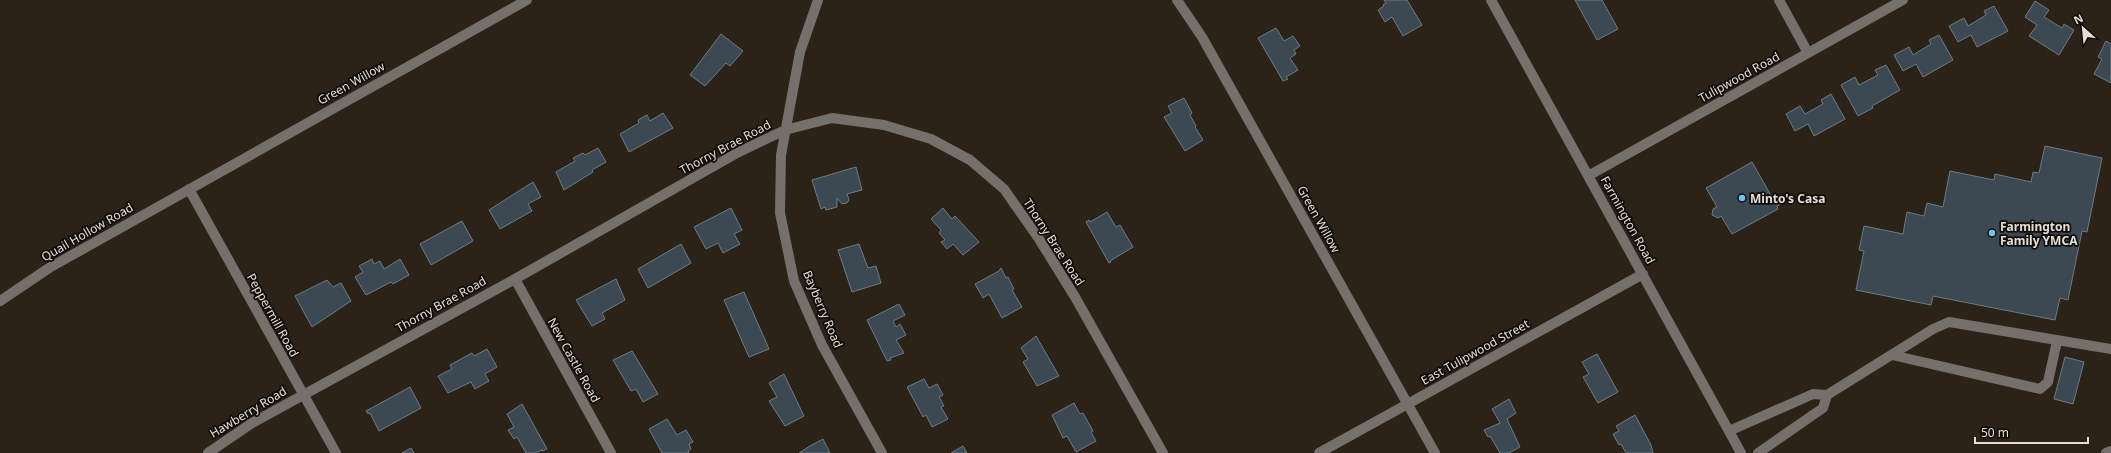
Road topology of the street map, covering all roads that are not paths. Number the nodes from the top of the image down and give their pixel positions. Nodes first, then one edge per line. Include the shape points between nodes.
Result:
1 (526, 0) edge
2 (818, 0) edge
3 (1178, 0) edge
4 (1491, 0) edge
5 (1779, 0) edge
6 (1903, 0) edge
7 (1808, 53) junction
8 (785, 130) junction
9 (1588, 176) junction
10 (189, 189) junction
11 (1643, 274) junction
12 (515, 279) junction
13 (0, 301) edge
14 (2057, 341) junction
15 (2111, 349) edge
16 (1892, 355) junction
17 (303, 394) junction
18 (1827, 395) junction
19 (1407, 404) junction
20 (1729, 431) junction
21 (2111, 451) edge
22 (208, 453) edge
23 (336, 453) edge
24 (611, 453) edge
25 (882, 453) edge
26 (1163, 453) edge
27 (1319, 453) edge
28 (1435, 453) edge
29 (1741, 453) edge
30 (1758, 453) edge
31 (2106, 453) edge

1 - 10 street, Green Willow
2 - 8 street, Bayberry Road via 800,52
3 - 19 street, Green Willow via 1202,37
4 - 9 street, Farmington Road
5 - 7 street
6 - 7 street, Tulipwood Road
7 - 9 street, Tulipwood Road
8 - 12 street, Thorny Brae Road via 737,153
8 - 25 street, Bayberry Road via 781,155 780,213 794,281 822,345
8 - 26 street, Thorny Brae Road via 832,118 884,125 930,139 970,160 1004,189 1075,297
9 - 11 street, Farmington Road
10 - 13 street, Quail Hollow Road via 49,268
10 - 17 street, Peppermill Road
11 - 19 street, East Tulipwood Street
11 - 20 street, Farmington Road
12 - 17 street, Thorny Brae Road
12 - 24 street, New Castle Road
14 - 15 street
14 - 16 street via 1949,322
14 - 16 street via 2048,382 2040,389
16 - 18 street
17 - 22 street, Hawberry Road via 252,423
17 - 23 street, Peppermill Road
18 - 20 street via 1813,394
18 - 30 street via 1823,408
19 - 27 street, East Tulipwood Street
19 - 28 street, Green Willow
20 - 29 street, Farmington Road
21 - 31 street

